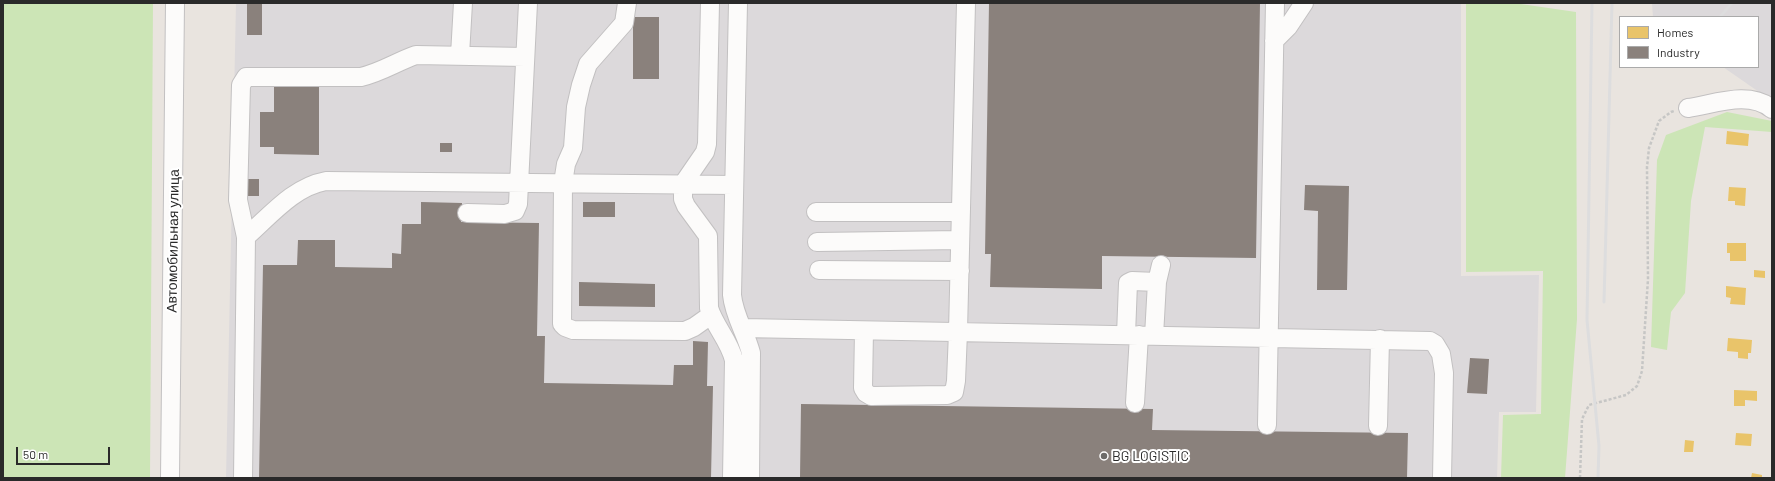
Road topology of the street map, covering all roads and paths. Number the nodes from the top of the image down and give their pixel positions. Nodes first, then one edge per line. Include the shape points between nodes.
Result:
1 (175, 3) edge
2 (463, 3) edge
3 (528, 3) edge
4 (627, 3) edge
5 (710, 3) edge
6 (738, 3) edge
7 (966, 3) edge
8 (1275, 3) edge
9 (1304, 3) edge
10 (1274, 41) junction
11 (460, 55) junction
12 (526, 57) junction
13 (1688, 108) joint
14 (1772, 109) edge
15 (519, 182) junction
16 (563, 183) junction
17 (682, 184) junction
18 (734, 184) junction
19 (816, 212) dead end
20 (961, 212) junction
21 (467, 213) dead end
22 (246, 237) junction
23 (960, 240) junction
24 (817, 242) dead end
25 (819, 270) dead end
26 (960, 271) junction
27 (711, 315) junction
28 (743, 328) junction
29 (864, 330) junction
30 (958, 332) junction
31 (1140, 335) junction
32 (1269, 338) junction
33 (1380, 339) junction
34 (1135, 403) dead end
35 (1267, 425) dead end
36 (1378, 426) dead end
37 (170, 478) edge
38 (243, 478) edge
39 (732, 478) edge
40 (750, 478) edge
41 (1442, 478) edge
42 (1580, 478) edge

1 - 37 street, Автомобильная улица
2 - 11 street
3 - 12 street
4 - 16 street via 624,23 588,64 576,107 573,148 566,164
5 - 17 street via 707,144 705,152
6 - 18 street
7 - 20 street
8 - 10 street
9 - 10 street via 1288,27
10 - 32 street
11 - 12 street
11 - 22 street via 416,55 376,74 361,76 250,76 244,79 241,85 238,200
12 - 15 street
13 - 14 street via 1746,98 1763,102
13 - 42 path via 1671,112 1659,121 1649,148 1648,279 1642,371 1637,386 1626,395 1589,405 1582,419
15 - 16 street
15 - 21 street via 518,204 515,210 505,214
15 - 22 street via 314,183 289,199
16 - 17 street
16 - 27 street via 562,319 565,327 573,330 685,331
17 - 18 street
17 - 27 street via 684,202 708,236 708,302
18 - 28 street via 732,295 733,307
19 - 20 street
20 - 23 street
22 - 38 street
23 - 24 street
23 - 26 street
25 - 26 street
26 - 30 street
27 - 39 street via 728,343 734,360
28 - 29 street
28 - 40 street via 751,353
29 - 30 street
29 - 30 street via 863,388 866,394 872,396 951,394 956,381
30 - 31 street
31 - 31 street via 1128,283 1159,274
31 - 32 street
31 - 34 street
32 - 33 street
32 - 35 street
33 - 36 street
33 - 41 street via 1430,341 1441,354 1444,373

